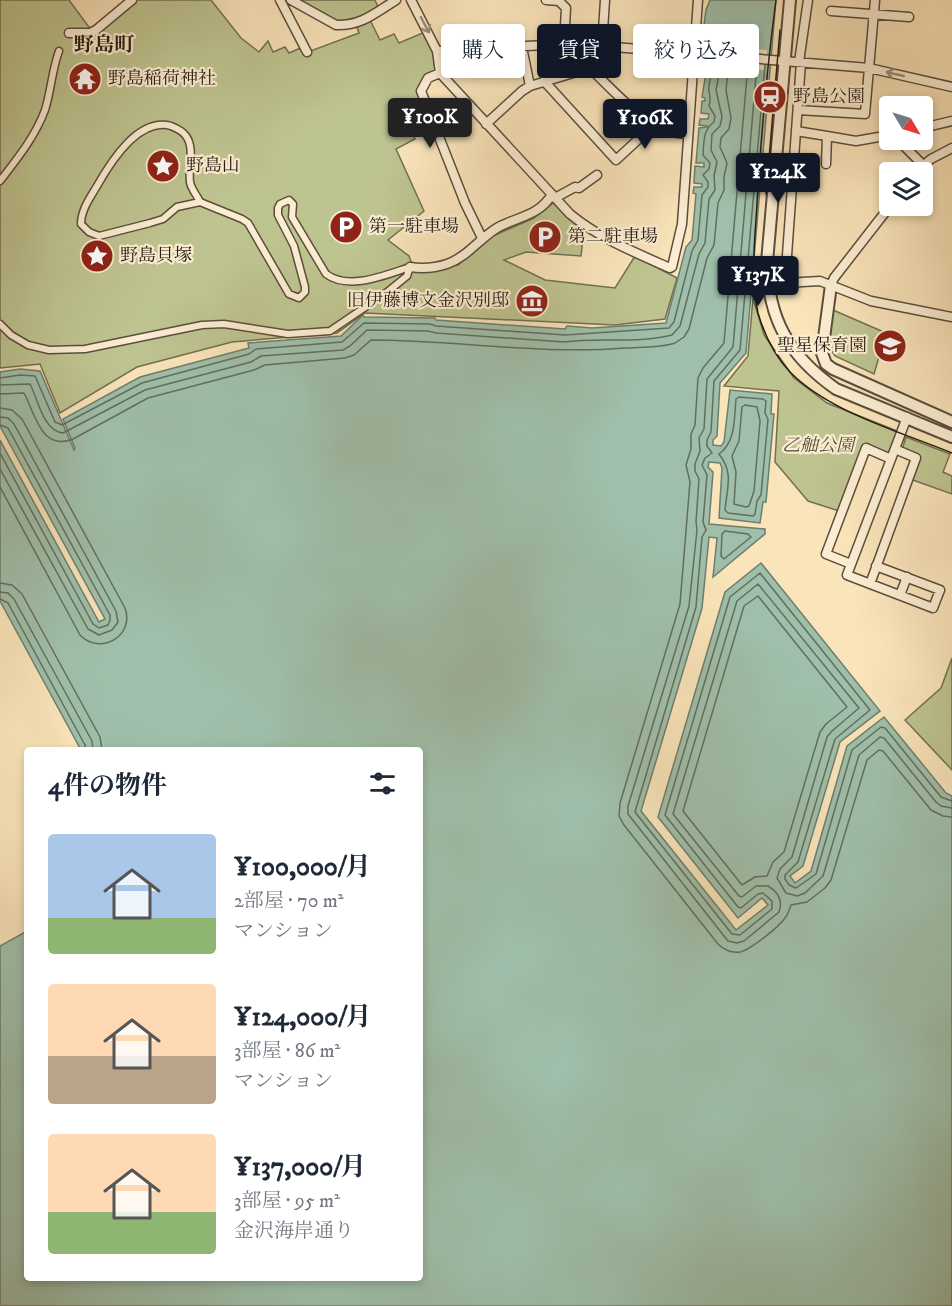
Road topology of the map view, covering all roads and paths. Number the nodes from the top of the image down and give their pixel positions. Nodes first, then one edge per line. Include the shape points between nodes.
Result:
1 (132, 0) edge
2 (280, 0) edge
3 (291, 0) edge
4 (396, 0) edge
5 (411, 0) edge
6 (546, 0) edge
7 (605, 0) edge
8 (698, 0) edge
9 (790, 0) edge
10 (808, 0) edge
11 (875, 0) edge
12 (831, 11) dead end
13 (874, 16) junction
14 (909, 17) dead end
15 (565, 24) edge
16 (603, 24) edge
17 (696, 24) edge
18 (69, 33) dead end
19 (59, 51) dead end
20 (437, 51) junction
21 (441, 51) edge
22 (307, 52) dead end
23 (759, 59) edge
24 (525, 60) edge
25 (785, 60) junction
26 (800, 62) junction
27 (869, 68) junction
28 (440, 73) junction
29 (555, 78) edge
30 (601, 78) edge
31 (691, 78) edge
32 (544, 81) junction
33 (531, 86) junction
34 (952, 87) edge
35 (798, 110) junction
36 (952, 121) edge
37 (650, 122) junction
38 (486, 124) junction
39 (933, 125) edge
40 (796, 131) junction
41 (687, 134) junction
42 (826, 136) junction
43 (879, 137) edge
44 (908, 150) edge
45 (951, 150) edge
46 (920, 162) edge
47 (929, 162) edge
48 (825, 164) dead end
49 (597, 175) dead end
50 (0, 182) edge
51 (554, 196) junction
52 (200, 202) junction
53 (882, 216) edge
54 (482, 238) junction
55 (410, 267) junction
56 (831, 285) junction
57 (952, 318) edge
58 (0, 324) edge
59 (907, 417) junction
60 (952, 422) edge
61 (952, 437) edge
62 (895, 449) junction
63 (891, 459) junction
64 (851, 564) junction
65 (876, 566) junction
66 (907, 578) junction
67 (870, 584) junction
68 (900, 595) junction

1 - 18 street via 96,30
2 - 22 street
3 - 4 street via 344,26 360,22
5 -> 20 street
6 - 15 street via 559,1 566,8
7 - 16 street
8 - 17 street
9 - 25 street
10 - 26 street
11 - 13 street
12 - 13 street
13 - 14 street
13 - 27 street
19 - 50 street via 36,131
20 - 21 street
20 - 28 street
23 - 25 street
24 - 33 street
25 - 26 street
25 - 59 street via 767,262 767,283 778,323 794,352 819,377 854,397
26 - 27 street
26 - 35 street
34 -> 27 street
27 - 35 street via 865,114
28 - 38 street
28 - 54 street via 428,78 421,92
29 - 32 street
30 - 37 street
31 - 41 street
32 - 33 street
32 - 37 street via 616,160 643,135
33 - 38 street
35 - 40 street
36 - 39 street
37 - 41 street
38 - 51 street
40 - 42 street
40 - 56 street via 785,283 820,281
41 - 51 street via 682,224 670,268 582,224
42 - 43 street via 856,141
42 - 48 street
44 - 46 street
45 - 47 street
49 - 51 street via 579,188
51 - 54 street via 531,214
52 - 52 street via 177,207 163,219 99,236 81,224 86,204 113,158 136,135 164,124 186,136 190,184
52 - 55 street via 248,224 295,298 305,292 294,246 278,215 278,208 285,201 292,202 292,217 326,274 334,280 354,281
53 - 56 street
54 - 55 street via 452,262 422,269
55 - 58 street via 407,276 386,293 330,331 288,334 224,324 202,325 85,350 49,350 28,345
56 - 57 street via 871,301
56 - 60 street via 822,352 826,364
59 - 61 street
59 - 62 street
62 - 63 street
62 - 65 street via 916,458
63 - 64 street
63 - 64 street via 866,448 826,554
64 - 67 street via 847,575
65 - 66 street
65 - 67 street
66 - 68 street
66 - 68 street via 940,590 933,608
67 - 68 street

